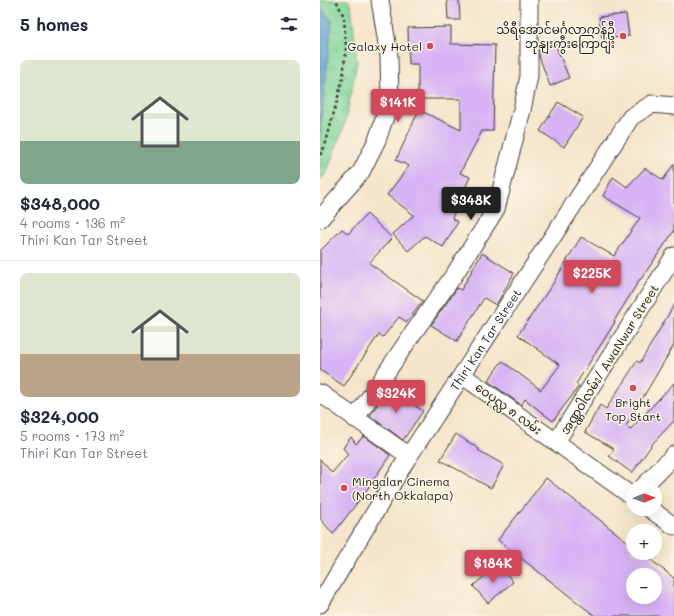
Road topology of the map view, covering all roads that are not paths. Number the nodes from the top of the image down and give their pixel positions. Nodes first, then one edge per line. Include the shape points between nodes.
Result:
1 (380, 0) edge
2 (529, 0) edge
3 (674, 106) edge
4 (320, 219) edge
5 (674, 256) edge
6 (462, 375) junction
7 (320, 393) edge
8 (356, 418) junction
9 (556, 442) junction
10 (674, 455) edge
11 (409, 456) junction
12 (650, 480) edge
13 (626, 492) edge
14 (660, 516) edge
15 (674, 526) edge
16 (320, 604) edge

1 - 4 street via 389,56 390,102 377,140 362,172
2 - 8 street via 529,76 496,208 454,275
3 - 6 street, Thiri Kan Tar Street via 652,104 631,117
5 - 9 street, အဏ္ဏဝါလမ်း/ AwaNwar Street
6 - 9 street, ဝေပုလ္လ ၈ လမ်း
6 - 11 street, Thiri Kan Tar Street
7 - 8 street
8 - 11 street
9 - 13 street, ဝေပုလ္လ ၈ လမ်း
10 - 12 street
11 - 16 street, Thiri Kan Tar Street
14 - 15 street

